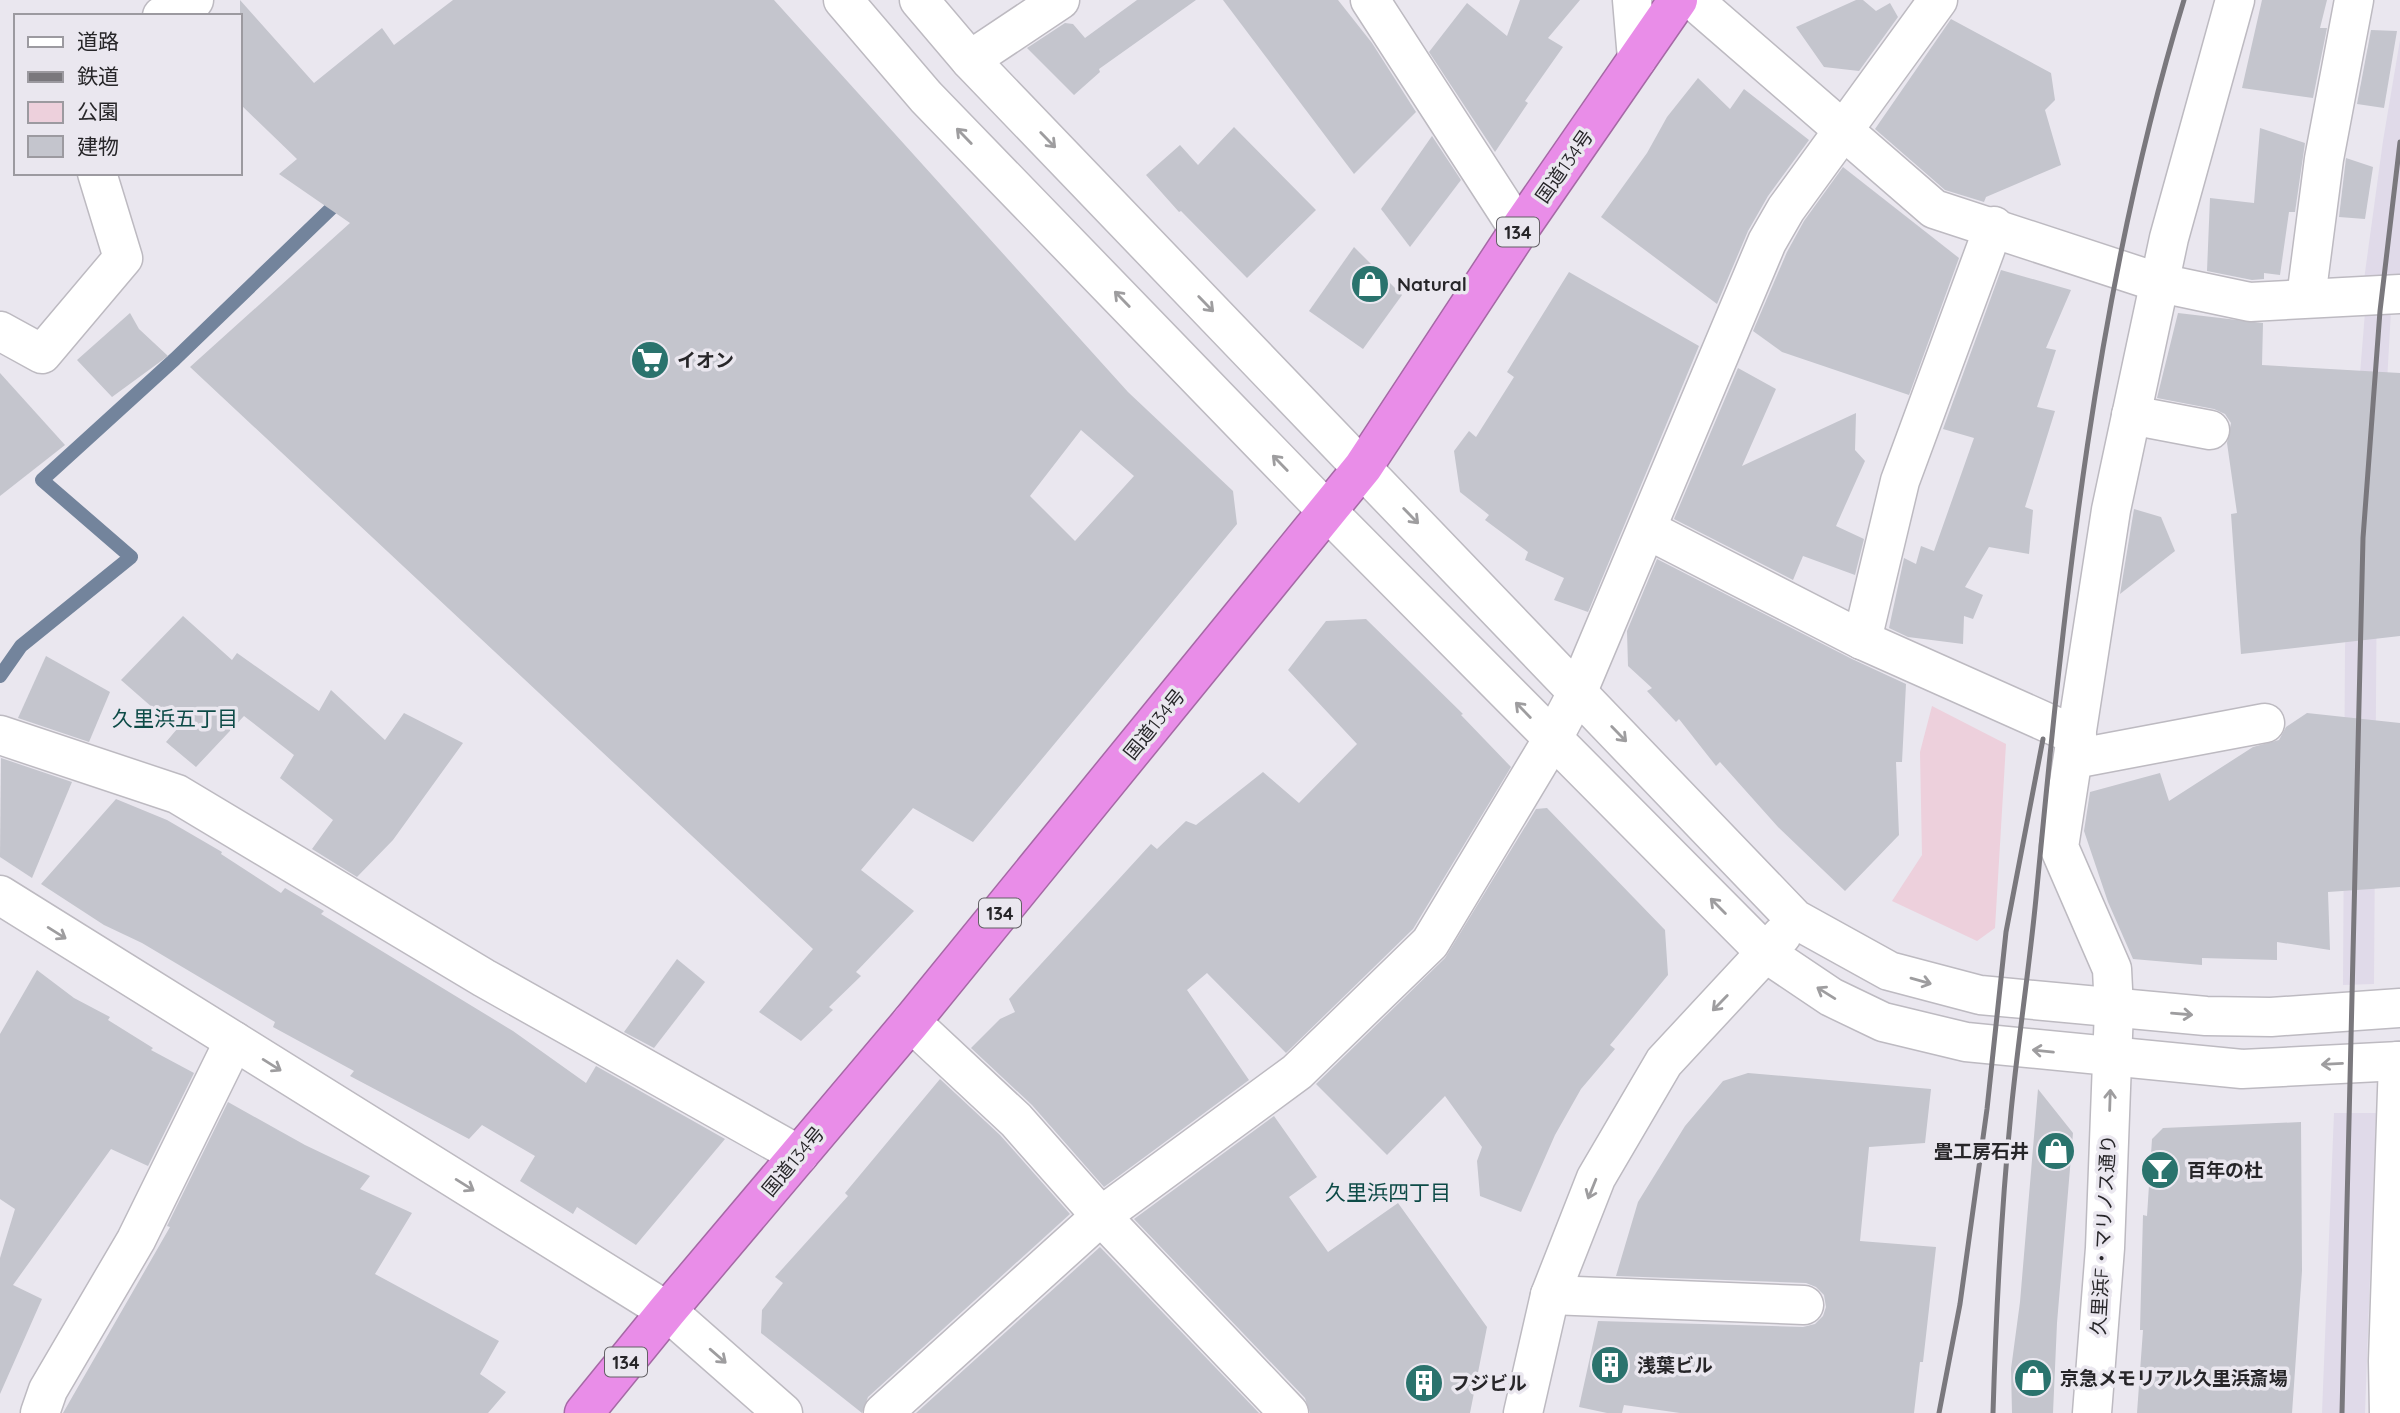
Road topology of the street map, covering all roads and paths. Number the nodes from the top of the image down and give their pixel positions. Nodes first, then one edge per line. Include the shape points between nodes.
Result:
1 (146, 0) edge
2 (194, 0) edge
3 (843, 0) edge
4 (919, 0) edge
5 (1060, 0) edge
6 (1370, 0) edge
7 (1632, 0) edge
8 (1678, 0) edge
9 (1693, 0) edge
10 (1938, 0) edge
11 (2235, 0) edge
12 (2354, 0) edge
13 (160, 14) edge
14 (166, 14) edge
15 (1637, 59) junction
16 (970, 60) junction
17 (1843, 132) junction
18 (98, 175) edge
19 (1994, 226) junction
20 (1519, 230) junction
21 (2160, 283) junction
22 (2400, 294) edge
23 (2305, 298) junction
24 (0, 331) edge
25 (2131, 415) junction
26 (2210, 430) dead end
27 (1363, 467) junction
28 (1328, 512) junction
29 (1648, 530) junction
30 (1862, 640) junction
31 (1578, 691) junction
32 (2265, 723) dead end
33 (0, 735) edge
34 (1552, 740) junction
35 (2076, 748) junction
36 (0, 895) edge
37 (1795, 919) junction
38 (1767, 954) junction
39 (2400, 1008) edge
40 (2114, 1009) junction
41 (911, 1021) junction
42 (234, 1041) junction
43 (2111, 1058) junction
44 (2399, 1061) edge
45 (799, 1155) junction
46 (1101, 1216) junction
47 (1550, 1295) junction
48 (1804, 1305) dead end
49 (667, 1311) junction
50 (40, 1413) edge
51 (584, 1413) edge
52 (783, 1413) edge
53 (883, 1413) edge
54 (1289, 1413) edge
55 (1523, 1413) edge
56 (2092, 1413) edge
57 (2389, 1413) edge

1 - 13 street
2 - 14 street
28 -> 3 street via 926,97
4 - 16 street
5 - 16 street
6 - 20 street
7 - 15 street
8 - 15 highway, 国道134号 / 134
9 - 17 street
10 - 17 street
11 - 21 street, 久里浜F・マリノス通り
12 - 23 street via 2324,159
15 - 20 highway, 国道134号 / 134
16 -> 27 street
17 - 19 street via 1934,209
17 - 29 street via 1767,242
18 - 24 street via 122,258 42,354
19 - 21 street
19 - 30 street via 1900,481
20 - 27 highway, 国道134号 / 134
21 - 23 street via 2250,302
21 - 25 street, 久里浜F・マリノス通り
22 - 23 street
25 - 26 street
25 - 35 street, 久里浜F・マリノス通り via 2111,510
27 - 28 highway, 国道134号 / 134
27 -> 31 street
34 -> 28 street
28 - 41 highway, 国道134号 / 134
29 - 30 street
29 - 31 street
30 - 35 street
31 - 34 street
31 -> 37 street
32 - 35 street
33 - 45 street via 177,793 485,978
38 -> 34 street
34 - 46 street via 1430,943 1297,1072
35 - 40 street, 久里浜F・マリノス通り via 2059,847 2112,970
36 -> 42 street
37 - 38 street
37 -> 40 street via 1857,955 1919,981 1980,995
43 -> 38 street via 1966,1042 1883,1022 1831,998
38 -> 47 street via 1664,1062 1596,1178
40 -> 39 street via 2271,1017
40 - 43 street, 久里浜F・マリノス通り
41 - 45 highway, 国道134号 / 134
41 - 46 street via 1016,1120
42 -> 49 street
42 - 50 street via 136,1240 48,1390
44 -> 43 street via 2242,1069
56 -> 43 street, 久里浜F・マリノス通り via 2105,1248
44 - 57 street
45 - 49 highway, 国道134号 / 134
46 - 53 street
46 - 54 street
47 - 48 street
47 - 55 street
49 - 51 highway, 国道134号 / 134
49 -> 52 street

